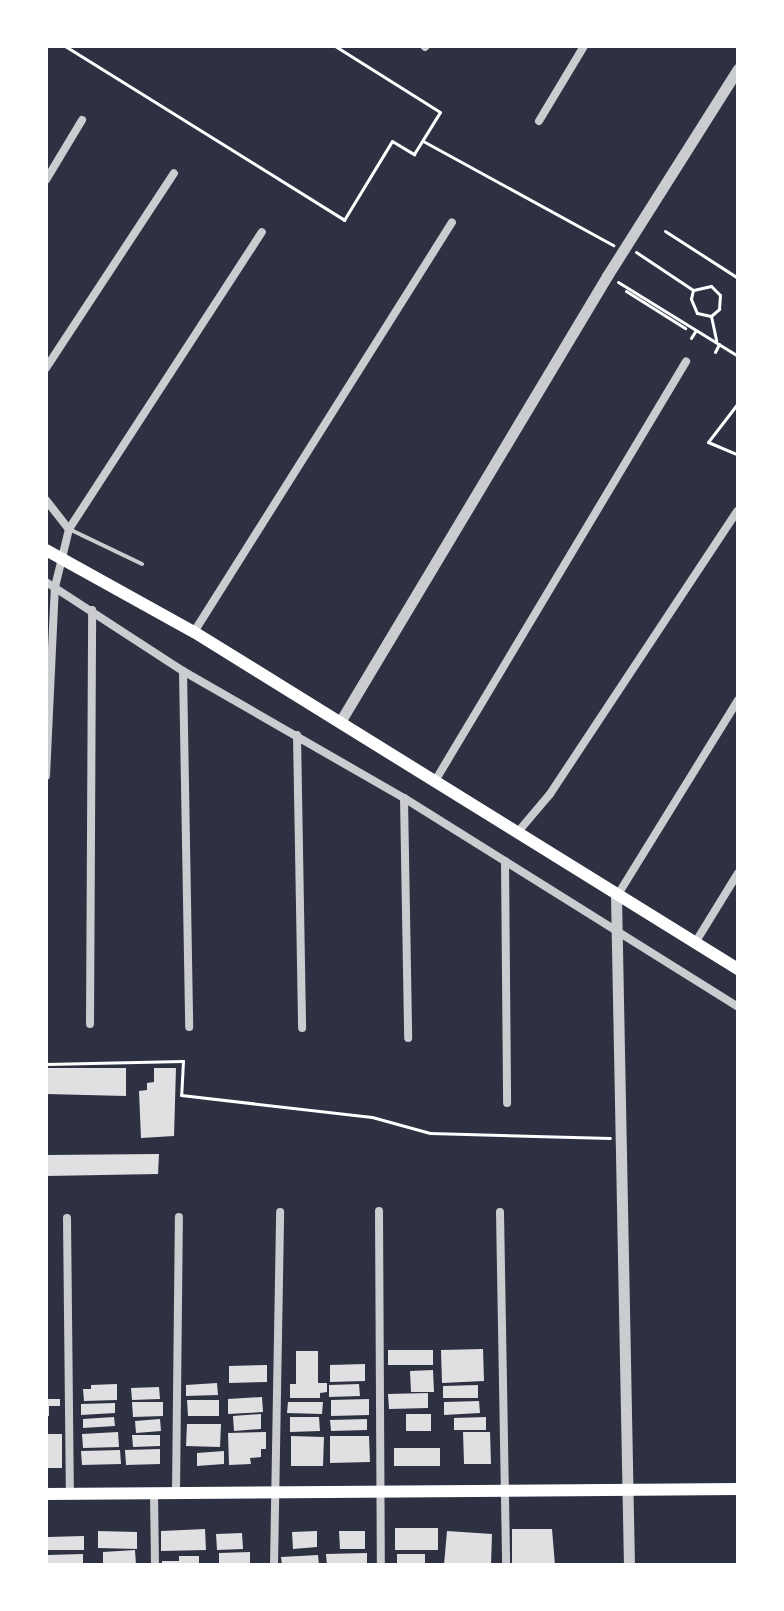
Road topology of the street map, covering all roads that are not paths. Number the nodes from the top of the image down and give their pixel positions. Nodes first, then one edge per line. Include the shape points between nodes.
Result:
1 (584, 46) edge
2 (738, 69) edge
3 (82, 120) dead end
4 (539, 121) dead end
5 (174, 173) dead end
6 (46, 180) edge
7 (452, 223) dead end
8 (262, 232) dead end
9 (686, 361) dead end
10 (46, 368) edge
11 (46, 500) edge
12 (737, 511) edge
13 (69, 529) junction
14 (46, 550) edge
15 (64, 561) junction
16 (142, 564) dead end
17 (46, 582) edge
18 (55, 587) junction
19 (92, 610) junction
20 (194, 632) junction
21 (183, 671) junction
22 (738, 700) edge
23 (340, 722) junction
24 (297, 735) junction
25 (46, 776) edge
26 (435, 781) junction
27 (404, 798) junction
28 (517, 833) junction
29 (505, 861) junction
30 (738, 873) edge
31 (616, 896) junction
32 (618, 933) junction
33 (695, 943) junction
34 (738, 969) edge
35 (738, 1007) edge
36 (90, 1024) dead end
37 (189, 1027) dead end
38 (302, 1028) dead end
39 (408, 1038) dead end
40 (507, 1103) dead end
41 (379, 1211) dead end
42 (280, 1212) dead end
43 (500, 1212) dead end
44 (179, 1217) dead end
45 (67, 1218) dead end
46 (738, 1489) edge
47 (629, 1490) junction
48 (506, 1491) junction
49 (275, 1492) junction
50 (380, 1492) junction
51 (154, 1493) junction
52 (176, 1493) junction
53 (46, 1494) edge
54 (70, 1494) junction
55 (155, 1565) edge
56 (274, 1565) edge
57 (381, 1565) edge
58 (506, 1565) edge
59 (629, 1565) edge

1 - 4 street
2 - 23 street via 607,276
3 - 6 street
5 - 10 street
7 - 20 street
8 - 13 street
9 - 26 street
11 - 13 street
12 - 28 street via 550,794
13 - 15 street
13 - 16 lane
14 - 15 main road
15 - 18 street
15 - 20 main road
17 - 18 street
18 - 19 street
18 - 25 street
19 - 21 street
19 - 36 street
20 - 23 main road
21 - 24 street
21 - 37 street
22 - 31 street
23 - 26 main road
24 - 27 street
24 - 38 street
26 - 28 main road
27 - 29 street
27 - 39 street
28 - 31 main road
29 - 32 street
29 - 40 street
30 - 33 street
31 - 32 street
31 - 33 main road
32 - 35 street
32 - 47 street
33 - 34 main road
41 - 50 street
42 - 49 street
43 - 48 street
44 - 52 street
45 - 54 street
46 - 47 main road
47 - 48 main road
47 - 59 street
48 - 50 main road
48 - 58 street
49 - 50 main road
49 - 52 main road
49 - 56 street
50 - 57 street
51 - 52 main road
51 - 54 main road
51 - 55 street
53 - 54 main road

